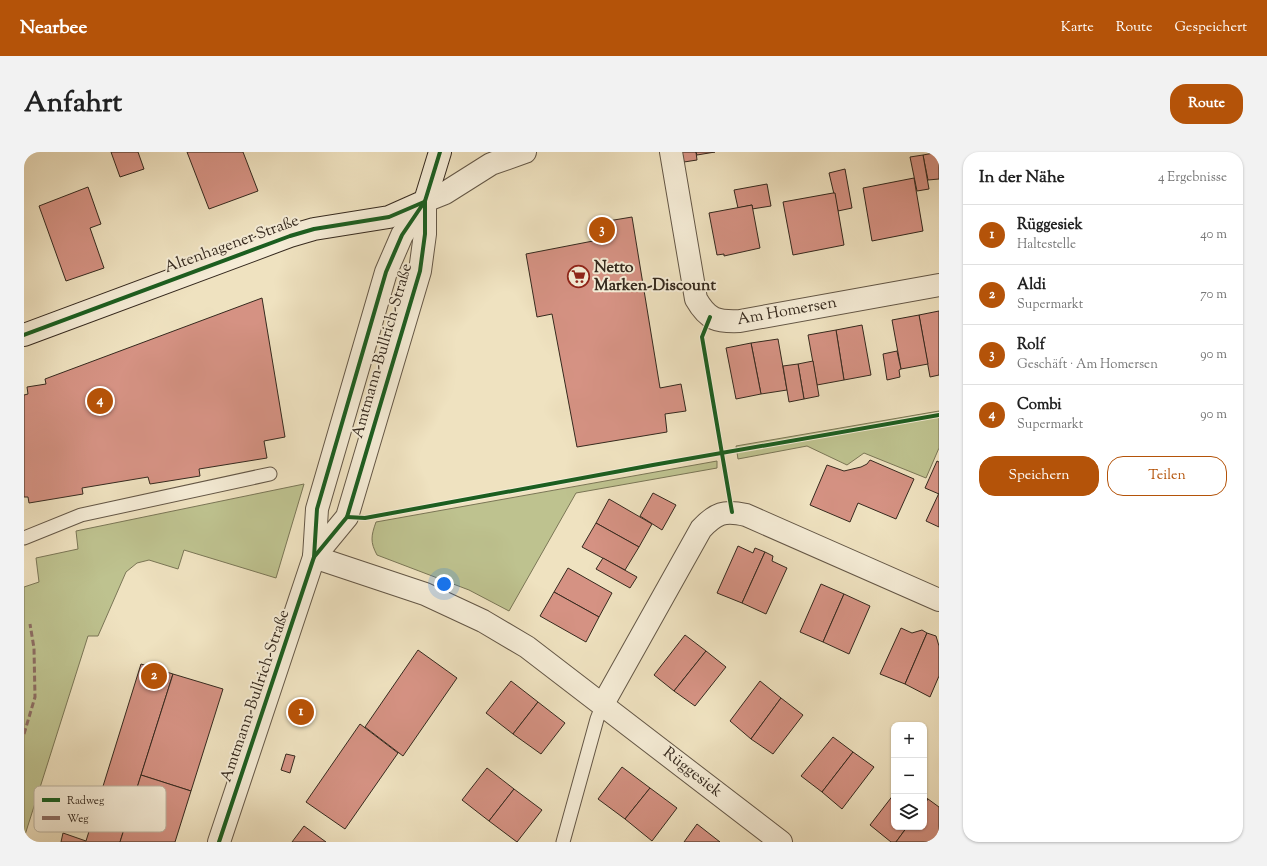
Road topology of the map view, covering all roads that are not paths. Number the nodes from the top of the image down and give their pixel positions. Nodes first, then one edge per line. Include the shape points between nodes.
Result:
1 (440, 152) edge
2 (525, 152) edge
3 (671, 152) edge
4 (425, 201) junction
5 (939, 285) edge
6 (24, 335) edge
7 (270, 474) dead end
8 (24, 538) edge
9 (314, 557) junction
10 (939, 600) edge
11 (603, 704) junction
12 (219, 842) edge
13 (563, 842) edge
14 (781, 842) edge

1 - 4 street
2 - 4 street via 491,164 445,193
3 - 5 street, Am Homersen via 696,299 702,309 717,320 740,321
4 - 6 street, Altenhagener Straße via 389,217 325,226 290,236
4 - 9 street, Amtmann-Bullrich-Straße via 402,235 386,272 317,509
4 - 9 street, Amtmann-Bullrich-Straße via 426,234 420,271 347,516
7 - 8 lane via 81,515
9 - 11 street, Rüggesiek via 425,594 460,609 527,647
9 - 12 street, Amtmann-Bullrich-Straße
10 - 11 street via 746,515 732,512 718,514 701,529
11 - 13 lane
11 - 14 street, Rüggesiek

